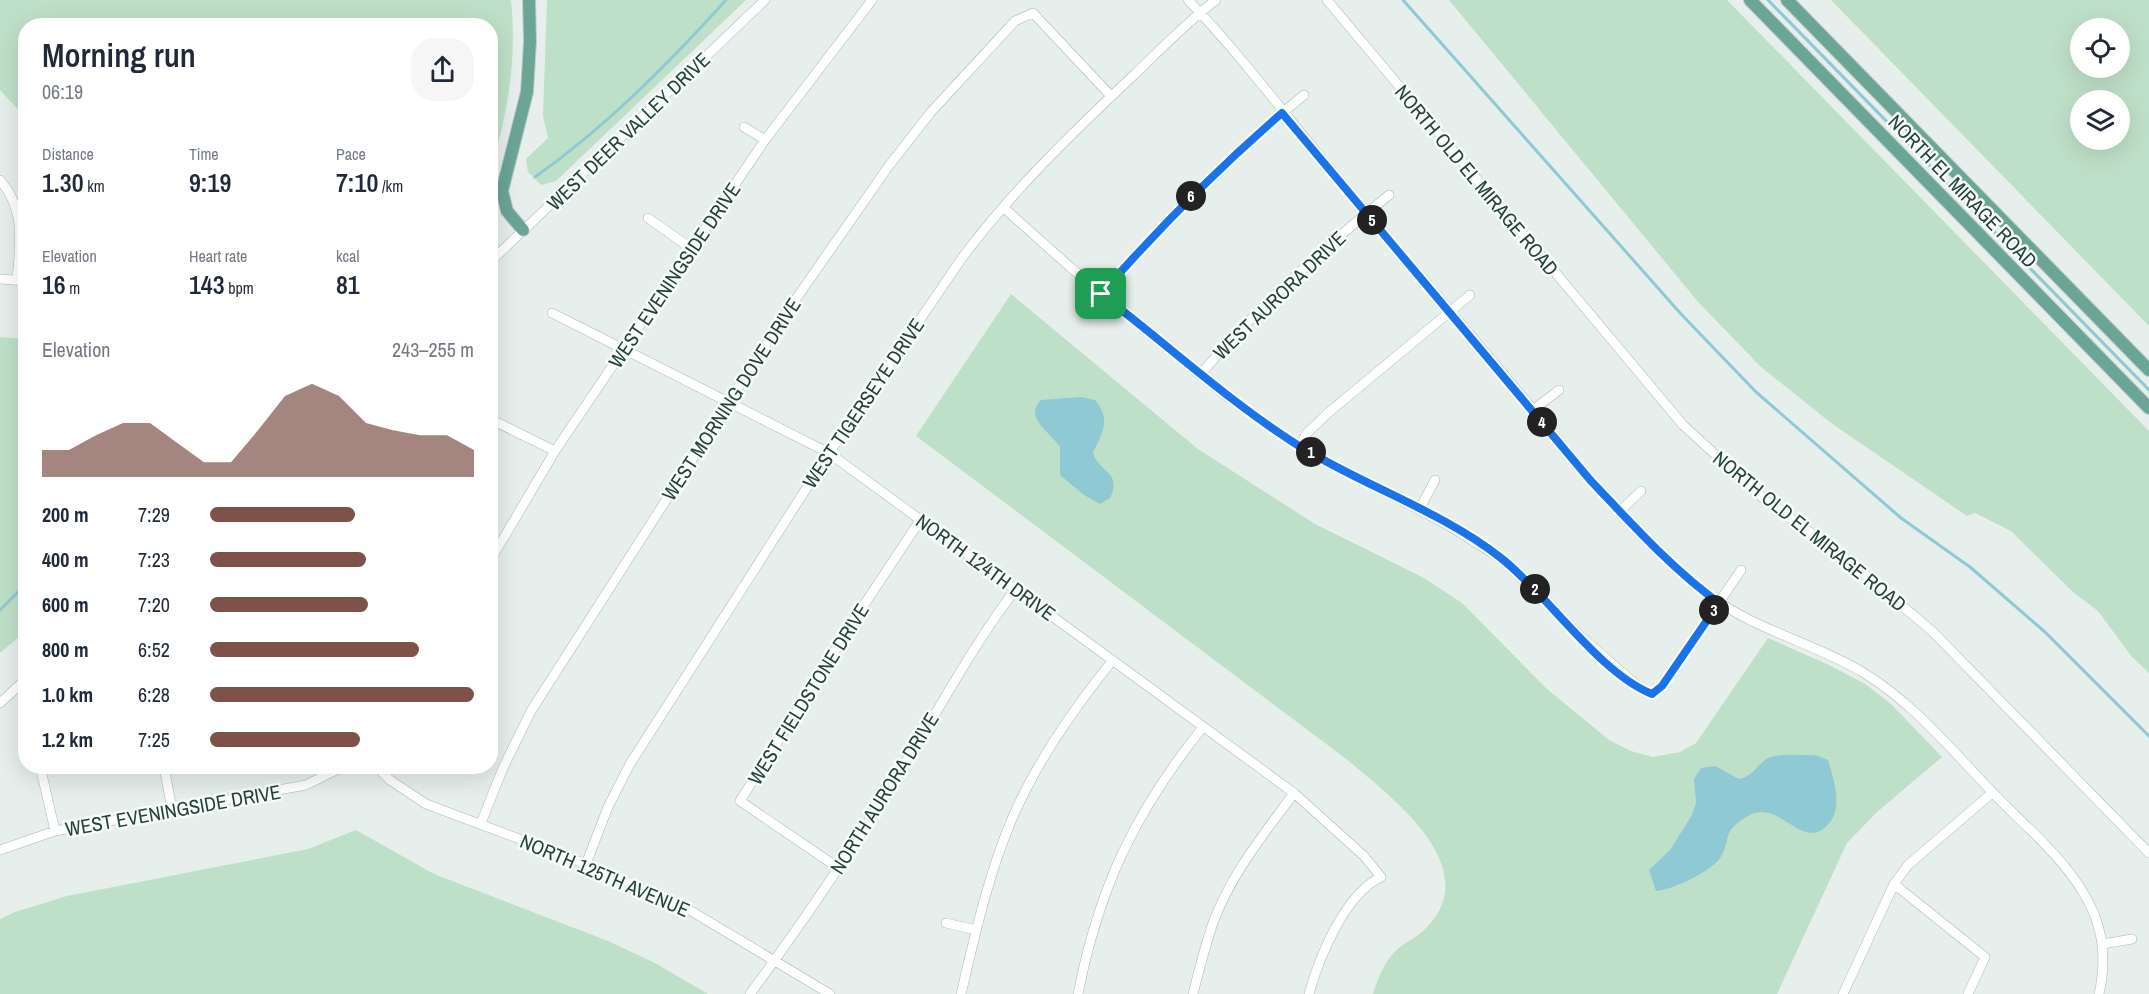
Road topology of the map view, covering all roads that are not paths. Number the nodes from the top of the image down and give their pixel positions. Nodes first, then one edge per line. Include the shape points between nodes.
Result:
1 (529, 0) edge
2 (765, 0) edge
3 (872, 0) edge
4 (1188, 0) edge
5 (1216, 0) edge
6 (1327, 0) edge
7 (1750, 0) edge
8 (1787, 0) edge
9 (1200, 12) junction
10 (1111, 96) junction
11 (1304, 96) dead end
12 (1282, 113) junction
13 (744, 127) dead end
14 (765, 140) junction
15 (0, 180) edge
16 (1389, 195) dead end
17 (1004, 208) junction
18 (1366, 213) junction
19 (18, 214) edge
20 (648, 218) dead end
21 (523, 230) junction
22 (692, 249) junction
23 (498, 254) edge
24 (0, 279) edge
25 (18, 280) edge
26 (1101, 294) junction
27 (1470, 295) dead end
28 (1449, 312) junction
29 (552, 313) dead end
30 (625, 349) junction
31 (2149, 370) edge
32 (1200, 375) junction
33 (1559, 390) dead end
34 (728, 401) junction
35 (2149, 408) edge
36 (1533, 410) junction
37 (498, 423) edge
38 (1300, 447) junction
39 (555, 452) junction
40 (829, 453) junction
41 (1435, 480) dead end
42 (1641, 491) dead end
43 (1419, 510) junction
44 (1620, 512) junction
45 (921, 519) junction
46 (498, 548) edge
47 (1741, 570) dead end
48 (1015, 590) junction
49 (1719, 603) junction
50 (1112, 661) junction
51 (18, 687) edge
52 (0, 704) edge
53 (1203, 727) junction
54 (42, 774) edge
55 (165, 774) edge
56 (329, 774) edge
57 (384, 774) edge
58 (1294, 793) junction
59 (1992, 793) junction
60 (172, 810) junction
61 (481, 823) junction
62 (55, 831) junction
63 (0, 850) edge
64 (2149, 853) edge
65 (586, 864) junction
66 (837, 867) junction
67 (1894, 884) junction
68 (946, 923) dead end
69 (976, 930) junction
70 (2132, 939) dead end
71 (2103, 944) junction
72 (774, 962) junction
73 (750, 994) edge
74 (830, 994) edge
75 (961, 994) edge
76 (1078, 994) edge
77 (1193, 994) edge
78 (1309, 994) edge
79 (1843, 994) edge
80 (1968, 994) edge
81 (2099, 994) edge

1 - 21 main road via 526,92 502,191 507,211
2 - 21 street, WEST DEER VALLEY DRIVE
3 - 14 street, WEST EVENINGSIDE DRIVE
4 - 9 street
5 - 9 street, WEST TIGERSEYE DRIVE
6 - 64 street, NORTH OLD EL MIRAGE ROAD via 1683,425 1764,499 1847,559 1934,632
7 - 35 main road, NORTH EL MIRAGE ROAD
8 - 31 main road, NORTH EL MIRAGE ROAD
9 - 10 street, WEST TIGERSEYE DRIVE
9 - 12 street
10 - 17 street, WEST TIGERSEYE DRIVE
10 - 34 street, WEST MORNING DOVE DRIVE via 1033,13 1015,21 965,72 895,158
11 - 12 street
12 - 18 street
12 - 26 street via 1168,218
13 - 14 street
14 - 22 street, WEST EVENINGSIDE DRIVE
15 - 19 street
16 - 18 street, WEST AURORA DRIVE
17 - 26 street
17 - 40 street, WEST TIGERSEYE DRIVE via 962,258
18 - 28 street
18 - 32 street, WEST AURORA DRIVE via 1286,283
20 - 22 street
21 - 23 street, WEST DEER VALLEY DRIVE
22 - 30 street, WEST EVENINGSIDE DRIVE
24 - 25 street
26 - 32 street
27 - 28 street
28 - 36 street
28 - 38 street via 1328,413 1306,434
29 - 30 street, NORTH 124TH DRIVE
30 - 34 street, NORTH 124TH DRIVE
30 - 39 street, WEST EVENINGSIDE DRIVE
32 - 38 street
33 - 36 street
34 - 40 street, NORTH 124TH DRIVE
34 - 61 street, WEST MORNING DOVE DRIVE via 531,711
36 - 44 street
37 - 39 street
38 - 43 street
39 - 46 street, WEST EVENINGSIDE DRIVE
40 - 45 street, NORTH 124TH DRIVE
40 - 65 street, WEST TIGERSEYE DRIVE via 630,764
41 - 43 street
42 - 44 street
43 - 49 street via 1481,543 1503,560 1610,665 1652,694 1662,686
44 - 49 street
45 - 48 street, NORTH 124TH DRIVE
45 - 66 street, WEST FIELDSTONE DRIVE via 740,801
47 - 49 street
48 - 50 street, NORTH 124TH DRIVE
48 - 66 street, NORTH AURORA DRIVE via 987,626
49 - 59 street via 1875,680 1916,714
50 - 53 street, NORTH 124TH DRIVE
50 - 69 street via 1071,713 1030,782 988,882
51 - 52 street
53 - 58 street, NORTH 124TH DRIVE
53 - 76 street via 1163,779 1129,834 1103,894
54 - 62 street
55 - 60 street
56 - 60 street, WEST EVENINGSIDE DRIVE via 306,786
57 - 61 street, NORTH 125TH AVENUE via 426,804
58 - 77 street via 1228,890 1214,922
58 - 78 street, NORTH 124TH DRIVE via 1364,856 1381,878 1366,885 1333,933 1316,968
59 - 67 street via 1908,865
59 - 71 street via 2059,858 2084,893
60 - 62 street, WEST EVENINGSIDE DRIVE
61 - 65 street, NORTH 125TH AVENUE
62 - 63 street, WEST EVENINGSIDE DRIVE
65 - 72 street, NORTH 125TH AVENUE via 681,905
66 - 72 street, NORTH AURORA DRIVE
67 - 79 street
67 - 80 street via 1985,957
68 - 69 street
69 - 75 street
70 - 71 street
71 - 81 street
72 - 73 street, NORTH AURORA DRIVE
72 - 74 street, NORTH 125TH AVENUE

